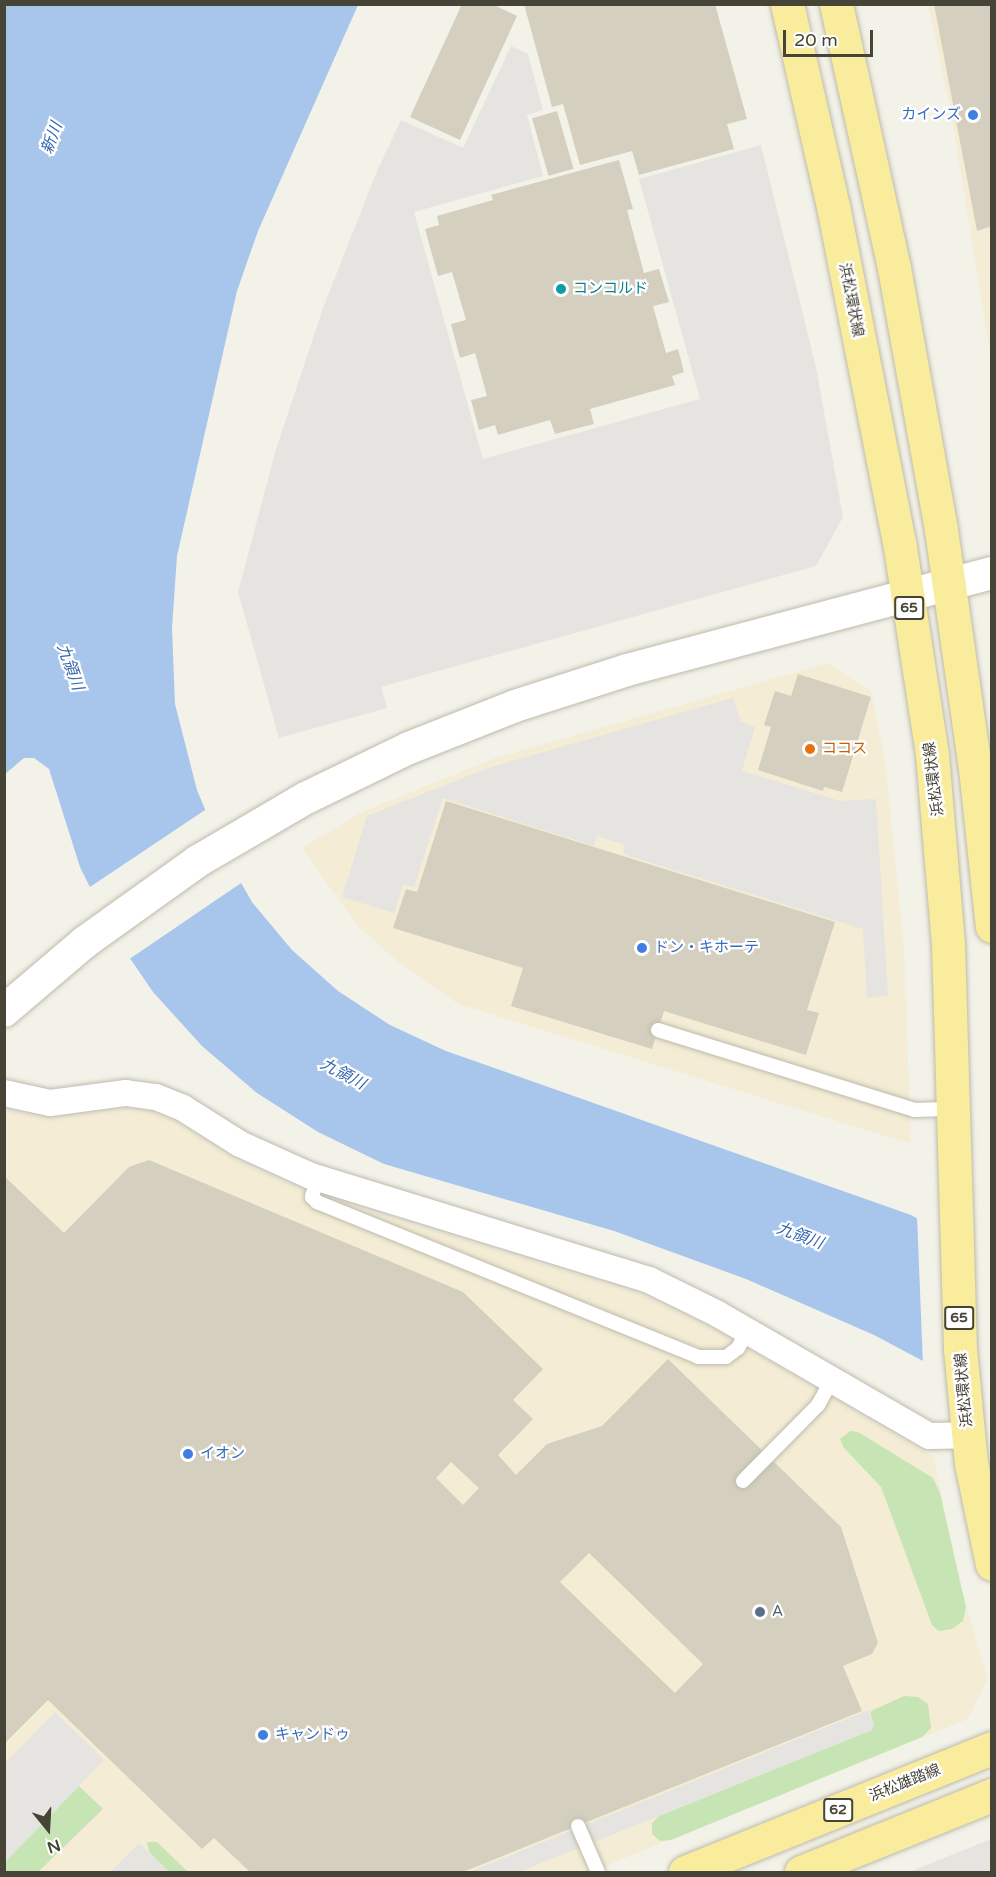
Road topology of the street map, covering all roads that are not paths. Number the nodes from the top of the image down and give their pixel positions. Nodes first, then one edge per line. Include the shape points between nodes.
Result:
1 (787, 4) edge
2 (836, 4) edge
3 (992, 573) edge
4 (949, 584) junction
5 (907, 595) junction
6 (992, 926) edge
7 (4, 1011) edge
8 (658, 1030) dead end
9 (4, 1094) edge
10 (953, 1109) junction
11 (318, 1178) junction
12 (748, 1330) junction
13 (832, 1380) junction
14 (967, 1424) junction
15 (743, 1481) dead end
16 (992, 1564) edge
17 (992, 1748) edge
18 (992, 1795) edge
19 (578, 1826) dead end
20 (598, 1872) edge
21 (685, 1872) edge
22 (801, 1872) edge

1 - 5 main road, 浜松環状線 / 65 via 833,206
2 - 4 main road via 894,268
3 - 4 street
4 - 5 street
4 - 6 main road
5 - 7 street via 627,670 506,709 374,764 238,837 86,942
5 - 10 main road, 浜松環状線 / 65 via 939,818
8 - 10 lane via 915,1110
9 - 11 street via 50,1102 126,1093 156,1097 183,1108 258,1152
10 - 14 main road, 浜松環状線 / 65
11 - 12 street via 613,1268 683,1295
11 - 12 lane via 312,1197 317,1202 699,1357 726,1357 738,1348
12 - 13 street
13 - 14 street via 929,1436
13 - 15 lane via 818,1405
14 - 16 main road, 浜松環状線 / 65
17 - 21 main road, 浜松雄踏線 / 62
18 - 22 main road
19 - 20 lane

